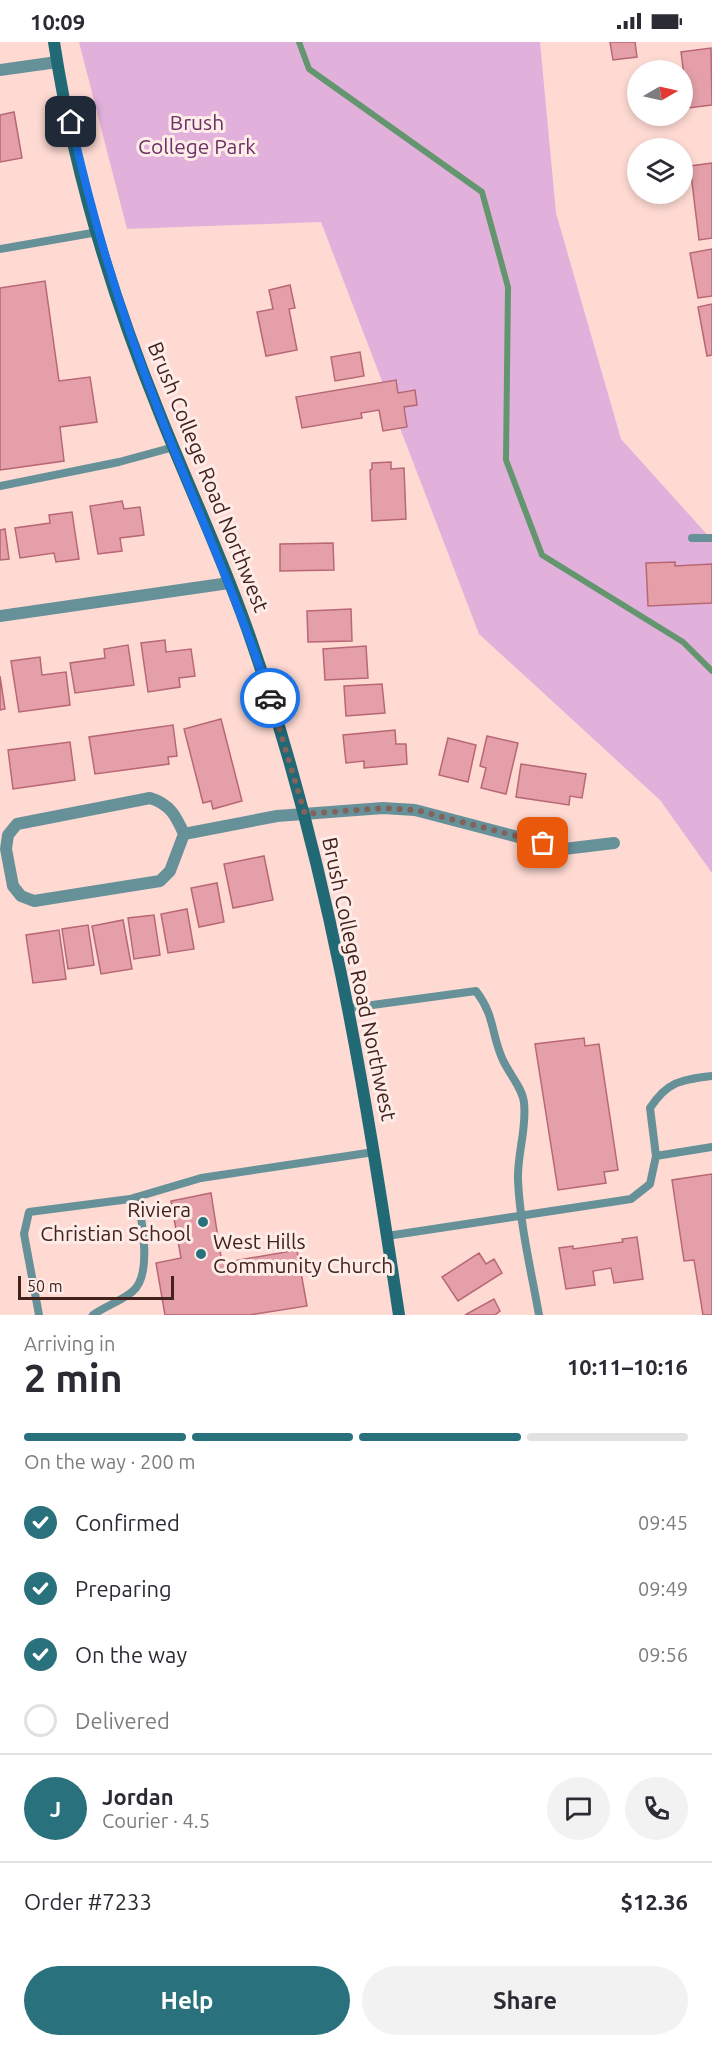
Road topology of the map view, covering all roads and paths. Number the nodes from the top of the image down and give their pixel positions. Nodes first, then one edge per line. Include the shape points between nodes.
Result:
1 (54, 42) edge
2 (57, 62) junction
3 (0, 70) edge
4 (98, 232) junction
5 (0, 249) edge
6 (174, 447) junction
7 (0, 486) edge
8 (692, 538) dead end
9 (712, 538) edge
10 (229, 583) junction
11 (0, 616) edge
12 (305, 814) junction
13 (184, 834) junction
14 (614, 843) dead end
15 (350, 1008) junction
16 (712, 1076) edge
17 (712, 1147) edge
18 (374, 1152) junction
19 (656, 1156) junction
20 (138, 1197) junction
21 (521, 1216) junction
22 (387, 1236) junction
23 (39, 1315) edge
24 (93, 1315) edge
25 (399, 1315) edge
26 (539, 1315) edge

1 - 2 street, Brush College Road Northwest
2 - 3 street
2 - 4 street, Brush College Road Northwest
4 - 5 lane
4 - 6 street, Brush College Road Northwest via 114,288
6 - 7 lane
6 - 10 street, Brush College Road Northwest
8 - 9 lane
10 - 11 street
10 - 12 street, Brush College Road Northwest via 251,638
12 - 13 street
12 - 14 street via 383,808 416,810 564,849
12 - 15 street, Brush College Road Northwest
13 - 13 street via 174,813 162,801 150,798 17,825 8,835 6,849 13,886 21,896 34,902 148,885 160,881 170,871
15 - 18 street, Brush College Road Northwest
15 - 21 lane via 476,991 491,1016 501,1057 524,1100 525,1132 518,1177
16 - 19 lane via 662,1089 650,1108
17 - 19 lane
18 - 20 lane via 201,1178
18 - 22 street, Brush College Road Northwest
19 - 21 lane via 650,1184 631,1199
20 - 23 lane via 29,1212 24,1234
20 - 24 lane via 143,1274 134,1291
21 - 22 lane
21 - 26 lane
22 - 25 street, Brush College Road Northwest

